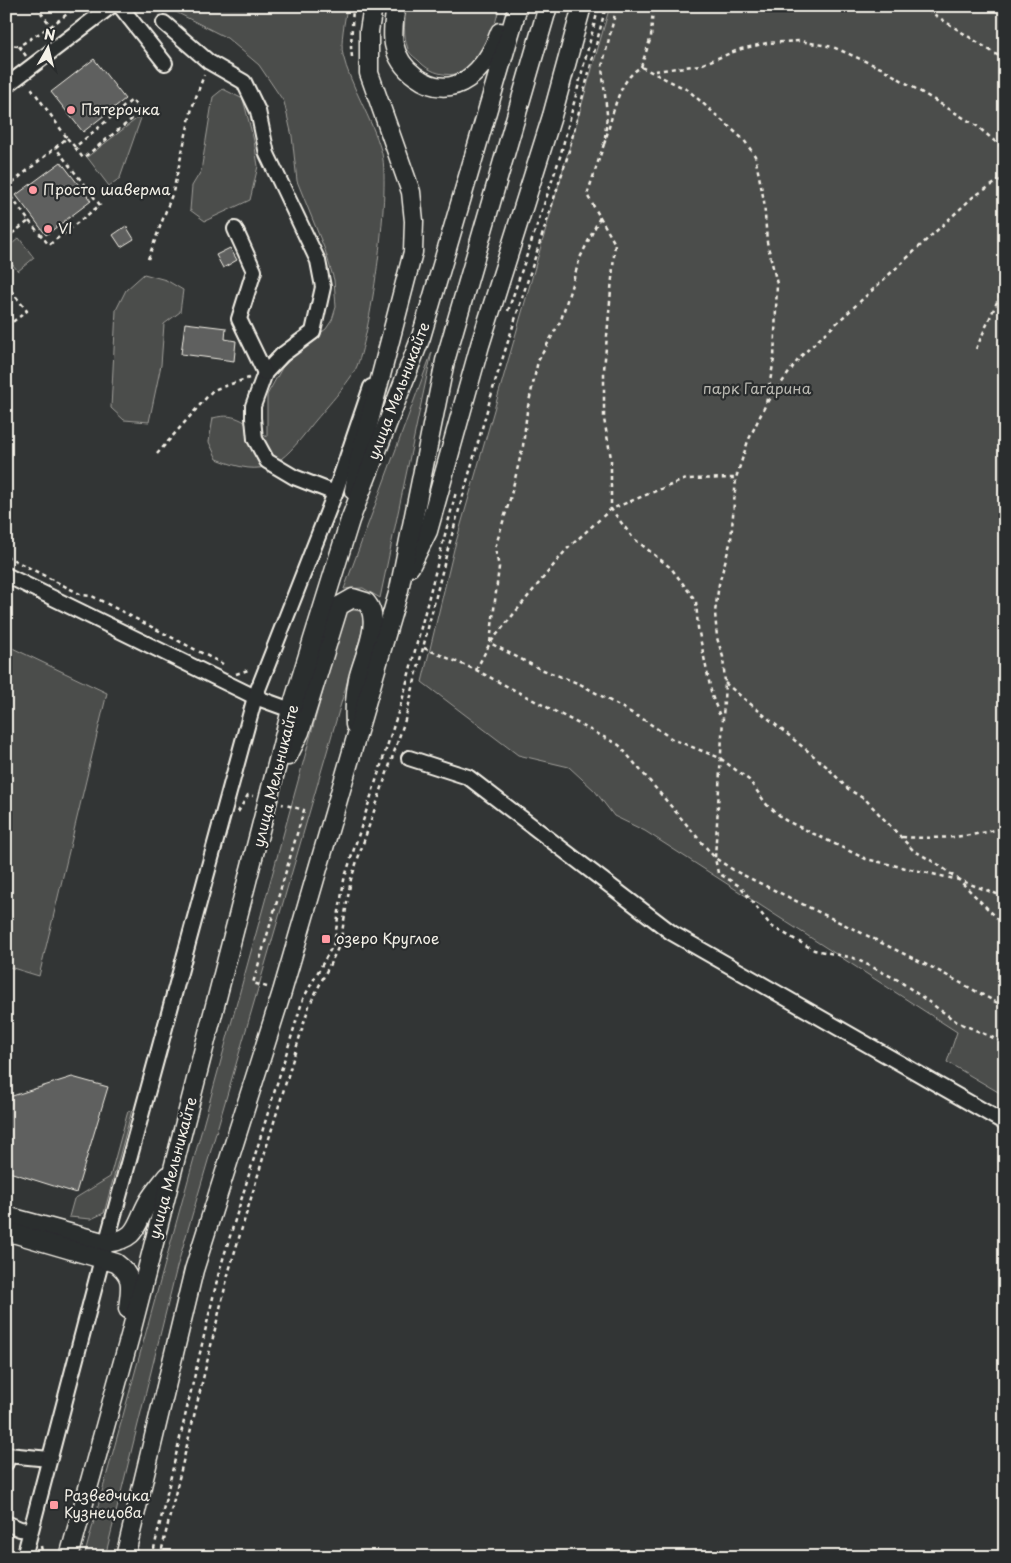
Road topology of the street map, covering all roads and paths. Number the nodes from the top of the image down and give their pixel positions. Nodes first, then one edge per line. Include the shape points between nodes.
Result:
1 (36, 6) edge
2 (78, 6) edge
3 (112, 6) edge
4 (120, 6) edge
5 (374, 6) edge
6 (396, 6) edge
7 (511, 6) edge
8 (518, 6) edge
9 (548, 6) edge
10 (582, 6) edge
11 (600, 6) edge
12 (606, 6) edge
13 (618, 6) edge
14 (653, 6) edge
15 (921, 6) edge
16 (164, 23) dead end
17 (6, 45) edge
18 (19, 46) dead end
19 (1005, 60) edge
20 (209, 62) junction
21 (164, 63) dead end
22 (641, 67) junction
23 (653, 71) junction
24 (35, 82) dead end
25 (6, 86) edge
26 (67, 138) junction
27 (604, 144) junction
28 (55, 147) junction
29 (75, 147) junction
30 (1005, 150) edge
31 (1005, 177) edge
32 (6, 189) edge
33 (600, 217) junction
34 (29, 221) junction
35 (234, 229) dead end
36 (6, 238) edge
37 (148, 259) dead end
38 (6, 284) edge
39 (1005, 284) edge
40 (507, 316) dead end
41 (392, 325) junction
42 (6, 327) edge
43 (976, 349) dead end
44 (265, 372) junction
45 (766, 404) junction
46 (157, 454) dead end
47 (736, 478) junction
48 (458, 485) dead end
49 (335, 493) junction
50 (611, 509) junction
51 (350, 520) junction
52 (6, 556) edge
53 (6, 575) edge
54 (399, 590) junction
55 (490, 643) junction
56 (424, 648) junction
57 (229, 668) dead end
58 (476, 670) junction
59 (724, 683) junction
60 (256, 697) junction
61 (292, 710) junction
62 (722, 721) junction
63 (356, 741) junction
64 (408, 758) dead end
65 (720, 758) junction
66 (272, 792) junction
67 (236, 813) dead end
68 (1005, 827) edge
69 (900, 837) junction
70 (716, 858) junction
71 (959, 880) junction
72 (1005, 897) edge
73 (1005, 926) edge
74 (282, 992) junction
75 (303, 999) junction
76 (1005, 1007) edge
77 (1005, 1043) edge
78 (1005, 1123) edge
79 (172, 1170) junction
80 (6, 1216) edge
81 (6, 1230) edge
82 (104, 1251) junction
83 (130, 1336) junction
84 (7, 1458) edge
85 (49, 1459) junction
86 (6, 1523) edge
87 (30, 1530) junction
88 (24, 1557) edge
89 (69, 1557) edge
90 (125, 1557) edge
91 (152, 1557) edge
92 (160, 1557) edge

1 - 2 path via 51,26
3 - 25 lane
4 - 21 lane
5 - 41 main road via 369,31 369,73 411,192 414,221 413,252
6 - 7 main road via 394,44 400,61 422,81 447,86 461,83 485,64
8 - 51 main road, улица Мельникайте via 421,337
9 - 54 main road, улица Мельникайте via 445,361
10 - 54 main road via 428,531
11 - 40 path via 560,157
12 - 56 path via 567,158 494,382
13 - 27 path via 602,67 606,114
14 - 22 path via 651,37
15 - 19 path
16 - 20 lane
17 - 18 path
20 - 37 path via 192,108 173,192
20 - 44 lane via 244,82 251,92 267,154 318,261 323,287 313,332
22 - 23 path
22 - 27 path via 632,72 622,88
23 - 30 path via 700,65 767,43 800,41 833,47 882,69 977,126
23 - 45 path via 688,90 744,140 755,156 764,201 767,242 777,284 774,359
24 - 26 path via 30,86
26 - 28 path
26 - 29 path
27 - 33 path via 587,195
28 - 32 path
28 - 34 path via 100,204 49,245
29 - 29 path via 83,158 142,112 132,100
31 - 45 path via 966,203 800,357
32 - 34 path
33 - 50 path via 615,244 604,370 604,420 611,458
33 - 55 path via 580,258 561,320 538,361 523,446 494,548 499,567
34 - 36 path
35 - 44 lane via 254,271 239,319
38 - 42 path via 27,311
39 - 43 path
41 - 49 lane
41 - 51 main road via 359,460
44 - 46 path via 213,390
44 - 49 lane via 253,406 253,418 255,439 267,462
45 - 47 path via 748,441
47 - 50 path via 686,479
47 - 59 path via 731,540 715,612 717,638 724,657
48 - 75 path via 403,697 344,880 334,943
49 - 60 lane
50 - 55 path via 566,550
50 - 62 path via 633,538 671,568 696,600 698,628 712,696
51 - 61 main road, улица Мельникайте
52 - 57 path via 92,596
53 - 60 lane
54 - 63 main road, улица Мельникайте
55 - 58 path
55 - 65 path via 538,668 580,684 672,739
56 - 58 path
56 - 92 path via 405,720 352,879 340,944 309,1006 229,1271
58 - 70 path via 619,745
59 - 62 path
59 - 69 path via 826,766 848,789 866,800
60 - 61 lane
60 - 82 lane
61 - 66 main road, улица Мельникайте
62 - 65 path
63 - 66 main road via 354,707 373,614 366,602 353,598 339,606 300,732
63 - 74 main road, улица Мельникайте
64 - 78 lane via 468,777 672,933
65 - 70 path
65 - 71 path via 748,780 767,805 784,820 866,859
66 - 67 path via 248,795
66 - 74 path via 304,810 253,983
66 - 79 main road, улица Мельникайте
68 - 69 path via 947,839
69 - 71 path via 913,850
70 - 76 path via 735,871
70 - 77 path via 718,873 741,887 771,926 814,950 854,958 898,980 957,1022
71 - 72 path
71 - 73 path
74 - 75 path
74 - 90 main road, улица Мельникайте via 194,1270
75 - 91 path via 219,1272
79 - 82 main road via 148,1201 138,1226 130,1236
79 - 83 main road, улица Мельникайте
80 - 82 main road
81 - 82 main road
82 - 83 main road via 126,1270 130,1278
82 - 85 lane
83 - 89 main road, улица Мельникайте
84 - 85 lane
85 - 87 lane
86 - 87 lane
87 - 88 lane

